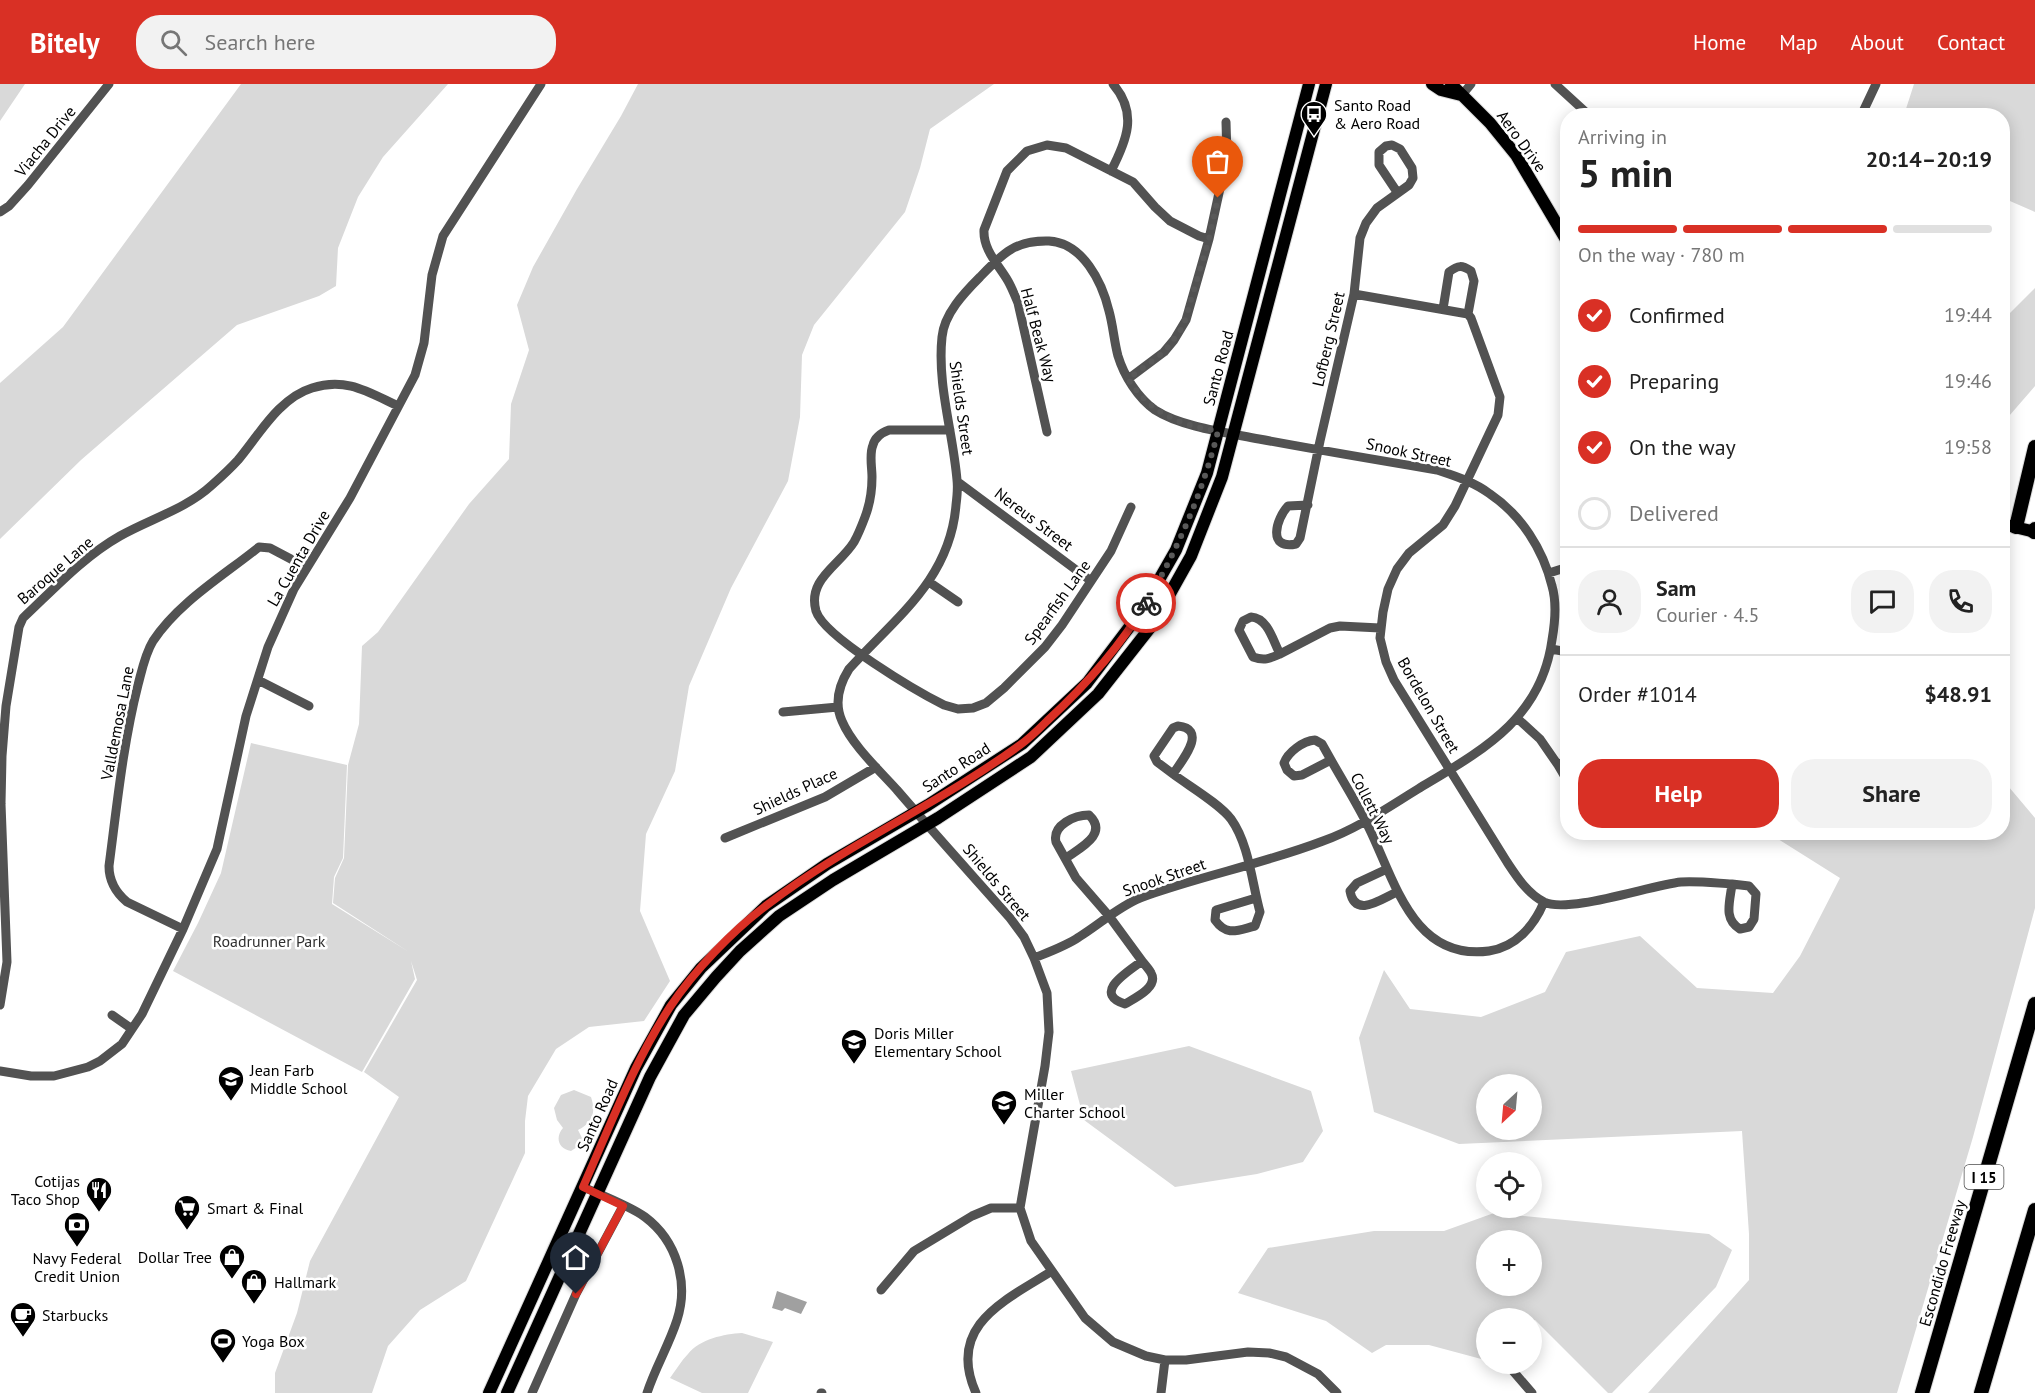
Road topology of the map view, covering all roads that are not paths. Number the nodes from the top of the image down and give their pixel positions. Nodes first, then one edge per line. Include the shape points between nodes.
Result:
1 (109, 84) edge
2 (541, 84) edge
3 (1113, 84) edge
4 (1309, 84) edge
5 (1326, 84) edge
6 (1432, 84) edge
7 (1451, 84) edge
8 (1471, 84) edge
9 (1555, 84) edge
10 (1876, 84) edge
11 (1461, 95) junction
12 (1581, 108) edge
13 (1865, 108) edge
14 (1226, 122) dead end
15 (1112, 171) junction
16 (1397, 192) junction
17 (0, 212) edge
18 (1560, 229) edge
19 (1209, 239) junction
20 (995, 261) junction
21 (1354, 294) junction
22 (1443, 309) junction
23 (1468, 314) junction
24 (1128, 379) junction
25 (398, 406) junction
26 (950, 430) junction
27 (1218, 431) junction
28 (1047, 432) dead end
29 (1234, 434) junction
30 (2035, 447) edge
31 (1319, 450) junction
32 (1468, 481) junction
33 (958, 482) junction
34 (1308, 505) junction
35 (1131, 507) dead end
36 (2010, 523) edge
37 (2010, 526) edge
38 (2035, 531) edge
39 (306, 567) junction
40 (1560, 570) edge
41 (1549, 573) junction
42 (1091, 581) junction
43 (929, 582) junction
44 (958, 602) dead end
45 (1380, 627) junction
46 (1551, 649) junction
47 (1560, 651) edge
48 (1280, 654) junction
49 (861, 656) junction
50 (258, 680) junction
51 (309, 706) dead end
52 (838, 707) junction
53 (783, 712) dead end
54 (1518, 719) junction
55 (1331, 760) junction
56 (1558, 765) joint
57 (876, 767) junction
58 (1560, 768) edge
59 (1449, 770) junction
60 (1173, 774) junction
61 (0, 804) edge
62 (916, 812) junction
63 (1366, 821) junction
64 (927, 824) junction
65 (725, 838) dead end
66 (1066, 858) junction
67 (1249, 866) junction
68 (2, 867) edge
69 (1387, 869) junction
70 (1732, 884) junction
71 (1397, 892) junction
72 (1256, 898) junction
73 (1544, 902) junction
74 (1109, 916) junction
75 (183, 929) junction
76 (1034, 958) junction
77 (1142, 961) junction
78 (2035, 1004) edge
79 (0, 1005) edge
80 (112, 1014) dead end
81 (132, 1029) junction
82 (0, 1071) edge
83 (583, 1187) junction
84 (598, 1194) junction
85 (623, 1206) junction
86 (1020, 1208) junction
87 (2035, 1210) edge
88 (1052, 1271) junction
89 (881, 1290) dead end
90 (1165, 1360) junction
91 (1516, 1374) edge
92 (489, 1393) edge
93 (507, 1393) edge
94 (532, 1393) edge
95 (647, 1393) edge
96 (976, 1393) edge
97 (1161, 1393) edge
98 (1337, 1393) edge
99 (1532, 1393) edge
100 (1922, 1393) edge
101 (1981, 1393) edge

1 - 17 street, Viacha Drive via 28,185
2 - 25 street, La Cuenta Drive via 443,236 432,275 416,375
3 - 15 street via 1128,116 1127,138
4 - 27 main road, Santo Road
5 - 29 main road, Santo Road
6 - 11 main road, Aero Drive
7 - 11 main road, Aero Drive
8 - 11 street
9 - 12 street
10 - 13 street
11 - 18 main road, Aero Drive via 1516,155
14 - 19 street via 1227,156
15 - 19 street, Half Beak Way via 1133,182 1170,221
15 - 20 street, Half Beak Way via 1066,148 1047,145 1027,151 1007,171 984,230 988,251
16 - 16 street, Lofberg Street via 1409,185 1412,168 1400,149 1386,146 1379,152 1379,165
16 - 21 street, Lofberg Street via 1377,208 1360,238
19 - 24 street via 1183,327 1164,352
20 - 24 street, Snook Street via 1031,241 1056,242 1080,255 1092,268 1105,299 1118,357
20 - 26 street, Shields Street via 956,305 942,330 940,358
20 - 28 street, Half Beak Way via 1017,303
21 - 22 street
21 - 31 street, Lofberg Street
22 - 23 street
22 - 23 street via 1449,272 1464,266 1472,271 1474,281
23 - 32 street, Bordelon Street via 1500,397 1498,415
24 - 27 street, Snook Street via 1155,410
25 - 39 street, La Cuenta Drive via 350,498
25 - 61 street, Baroque Lane via 357,386 336,384 303,391 280,408 209,488 119,537 84,561 23,618 6,706
26 - 33 street, Shields Street
26 - 49 street, Spearfish Lane via 889,430 876,438 865,518 853,543 820,580 814,594 820,618
27 - 29 street, Snook Street
27 - 62 main road, Santo Road via 1176,550 1126,634 1087,683 1022,744
29 - 31 street, Snook Street
29 - 64 main road, Santo Road via 1191,556 1137,646 1098,694 1031,757
30 - 36 highway
31 - 32 street, Snook Street via 1437,470
31 - 34 street, Lofberg Street
32 - 41 street, Snook Street via 1491,494 1516,516
32 - 45 street, Bordelon Street via 1443,525 1396,569
33 - 42 street, Nereus Street
33 - 43 street, Shields Street via 955,522 944,556
34 - 34 street, Lofberg Street via 1288,506 1282,513 1276,533 1281,543 1296,544
35 - 42 street, Spearfish Lane via 1111,551
37 - 38 main road
39 - 50 street, La Cuenta Drive via 268,647
39 - 75 street, Valldemosa Lane via 270,548 259,548 178,610 147,654 124,752 109,878 127,902
40 - 41 street
41 - 46 street, Snook Street via 1554,591
42 - 49 street, Spearfish Lane via 1045,647 1004,688 973,708 944,705
43 - 44 street
43 - 49 street, Shields Street
45 - 48 street via 1330,628
45 - 59 street, Bordelon Street via 1386,662 1394,680
46 - 47 street
46 - 54 street, Snook Street via 1538,687
48 - 48 street via 1265,624 1257,617 1243,621 1239,630 1252,657 1268,660
49 - 52 street, Shields Street via 843,680 837,695
50 - 51 street
50 - 75 street, La Cuenta Drive via 246,716 217,849
52 - 53 street
52 - 57 street, Shields Street via 841,721
54 - 56 street via 1540,739
54 - 59 street, Snook Street
55 - 55 street, Collett Way via 1315,740 1287,754 1284,763 1294,776 1302,776
55 - 63 street, Collett Way
56 - 58 street
57 - 62 street, Shields Street
57 - 65 street, Shields Place via 825,797
59 - 63 street, Snook Street
59 - 73 street, Bordelon Street via 1521,883
60 - 60 street via 1191,747 1193,738 1186,727 1173,728 1154,756
60 - 67 street via 1231,818 1241,836
61 - 68 street, Baroque Lane
62 - 64 street, Shields Street
62 - 83 main road, Santo Road via 827,864 766,906 701,968 656,1030
63 - 67 street, Snook Street via 1324,841
63 - 69 street, Collett Way
64 - 76 street, Shields Street via 1010,918
64 - 84 main road, Santo Road via 779,916 716,977 684,1015 670,1039
66 - 66 street via 1090,842 1096,832 1095,820 1089,815 1059,827 1054,836
66 - 74 street via 1083,888
67 - 72 street
67 - 74 street, Snook Street via 1142,897
68 - 79 street, Baroque Lane via 7,962
69 - 71 street, Collett Way
69 - 71 street, Collett Way via 1357,883 1350,891 1352,899 1364,907
70 - 70 street via 1729,918 1740,929 1749,927 1754,919 1756,894 1749,885
70 - 73 street via 1680,882 1572,904
71 - 73 street, Collett Way via 1416,921 1437,941 1473,953 1499,949 1518,939 1534,922
72 - 72 street via 1216,910 1215,920 1220,928 1229,932 1255,926 1260,912
74 - 76 street, Snook Street via 1077,939
74 - 77 street
75 - 81 street, La Cuenta Drive
76 - 86 street, Shields Street via 1047,993 1048,1032
77 - 77 street via 1115,982 1112,994 1116,1000 1125,1004 1153,982
78 - 100 highway, Escondido Freeway / I 15
80 - 81 street
81 - 82 street, La Cuenta Drive via 122,1044 88,1067 54,1076
83 - 84 street
83 - 92 main road, Santo Road
84 - 85 street
84 - 93 main road, Santo Road
85 - 94 street via 576,1294
85 - 95 street via 644,1216 670,1245 682,1288 678,1317
86 - 88 street, Shields Street via 1031,1241
86 - 89 street via 991,1208 972,1216 914,1251
87 - 101 highway
88 - 90 street, Shields Street via 1085,1318 1100,1332 1130,1350
88 - 96 street via 988,1313 977,1326 966,1364
90 - 97 street
90 - 98 street, Shields Street via 1269,1353 1286,1357 1318,1374
91 - 99 street

